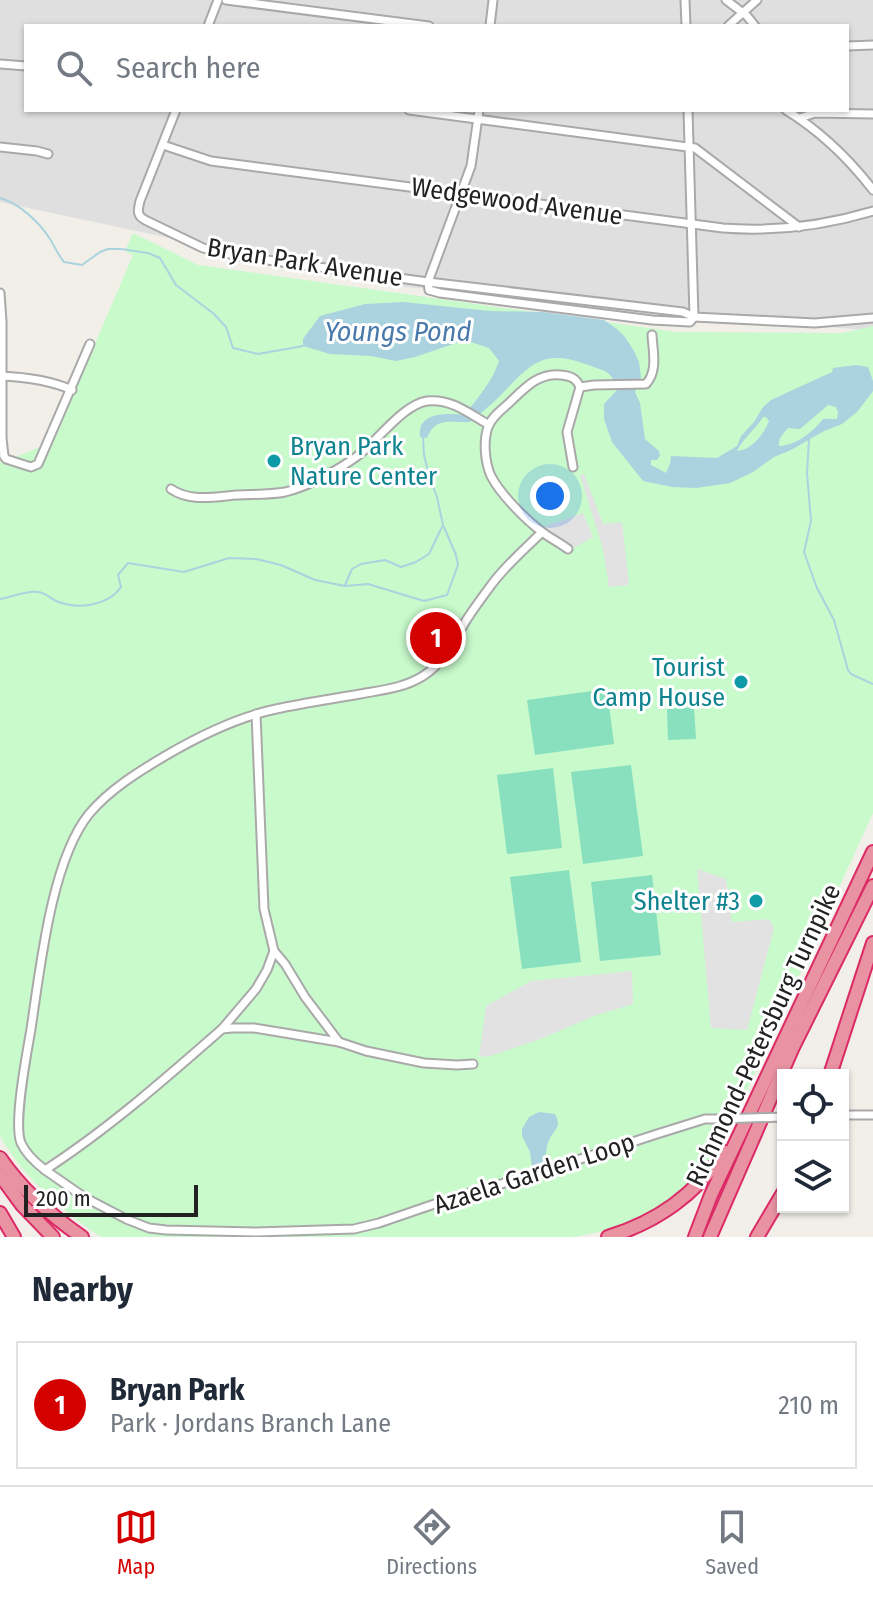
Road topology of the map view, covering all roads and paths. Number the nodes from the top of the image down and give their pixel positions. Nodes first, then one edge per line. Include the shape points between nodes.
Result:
1 (218, 0) edge
2 (226, 0) edge
3 (493, 0) edge
4 (685, 0) edge
5 (726, 0) edge
6 (757, 0) edge
7 (742, 12) junction
8 (209, 24) edge
9 (413, 24) edge
10 (490, 24) edge
11 (686, 24) edge
12 (730, 24) edge
13 (753, 24) edge
14 (873, 45) edge
15 (849, 46) edge
16 (0, 64) edge
17 (24, 66) edge
18 (175, 112) edge
19 (444, 112) edge
20 (688, 112) edge
21 (790, 112) edge
22 (478, 114) edge
23 (873, 114) edge
24 (800, 118) junction
25 (163, 145) junction
26 (0, 147) edge
27 (689, 147) junction
28 (48, 154) dead end
29 (873, 190) edge
30 (462, 193) junction
31 (873, 211) edge
32 (692, 224) junction
33 (799, 227) junction
34 (428, 282) junction
35 (0, 293) edge
36 (694, 317) junction
37 (873, 318) edge
38 (652, 335) dead end
39 (90, 344) dead end
40 (1, 376) edge
41 (580, 387) junction
42 (72, 390) junction
43 (489, 425) junction
44 (2, 457) edge
45 (573, 467) dead end
46 (171, 489) dead end
47 (542, 532) junction
48 (568, 549) dead end
49 (256, 714) junction
50 (873, 852) edge
51 (873, 886) edge
52 (873, 943) edge
53 (274, 951) junction
54 (222, 1029) junction
55 (339, 1042) junction
56 (473, 1064) dead end
57 (832, 1069) edge
58 (849, 1115) edge
59 (873, 1115) edge
60 (777, 1117) edge
61 (741, 1130) junction
62 (0, 1158) edge
63 (45, 1170) junction
64 (0, 1175) edge
65 (777, 1203) edge
66 (0, 1213) edge
67 (14, 1237) edge
68 (53, 1237) edge
69 (82, 1237) edge
70 (608, 1237) edge
71 (695, 1237) edge
72 (710, 1237) edge
73 (757, 1237) edge

1 - 8 street
2 - 9 street
3 - 10 street
4 - 11 street
5 - 7 street
6 - 7 street
7 - 12 street
7 - 13 street
14 - 15 street
16 - 17 street
18 - 25 street
19 - 22 street
20 - 27 street
21 - 24 street
22 - 27 street
22 - 30 street
23 - 24 street via 815,113
24 - 29 street
25 - 30 street, Wedgewood Avenue via 211,161
25 - 34 street, Bryan Park Avenue via 138,210 140,217 216,251
26 - 28 street
27 - 32 street
27 - 33 street
30 - 32 street, Wedgewood Avenue
30 - 34 street
31 - 33 street, Wedgewood Avenue
32 - 33 street, Wedgewood Avenue via 742,230
32 - 36 street
34 - 36 street, Bryan Park Avenue via 429,290 455,295 652,320 690,322
35 - 40 street
36 - 37 street, Bryan Park Avenue via 815,323
38 - 41 street via 654,370 646,384
39 - 42 street
40 - 42 street
40 - 44 street
41 - 43 street via 568,376 541,377
41 - 45 street via 567,432
42 - 44 street via 38,464 31,467
43 - 46 street via 449,403 422,403 354,458 285,492 208,498
43 - 47 street via 486,451 492,477
47 - 48 street
47 - 49 street, Azaela Garden Loop via 495,580 441,661 424,675 399,687
49 - 53 street via 264,909
49 - 63 street, Azaela Garden Loop via 177,749 118,787 87,817 70,849 51,913 23,1080 21,1143
50 - 61 highway, Richmond-Petersburg Turnpike
51 - 72 highway, Richmond-Petersburg Turnpike via 792,1049
52 - 57 highway
53 - 54 street via 256,989
53 - 55 street
54 - 55 street via 254,1028
54 - 63 street via 108,1125
55 - 56 street via 424,1063
58 - 59 street
60 - 63 street, Azaela Garden Loop, bridge via 705,1119 354,1229 149,1228 84,1197
61 - 70 highway via 678,1203
61 - 71 highway, Richmond-Petersburg Turnpike
62 - 69 highway via 29,1194
64 - 68 highway
65 - 73 highway
66 - 67 highway

